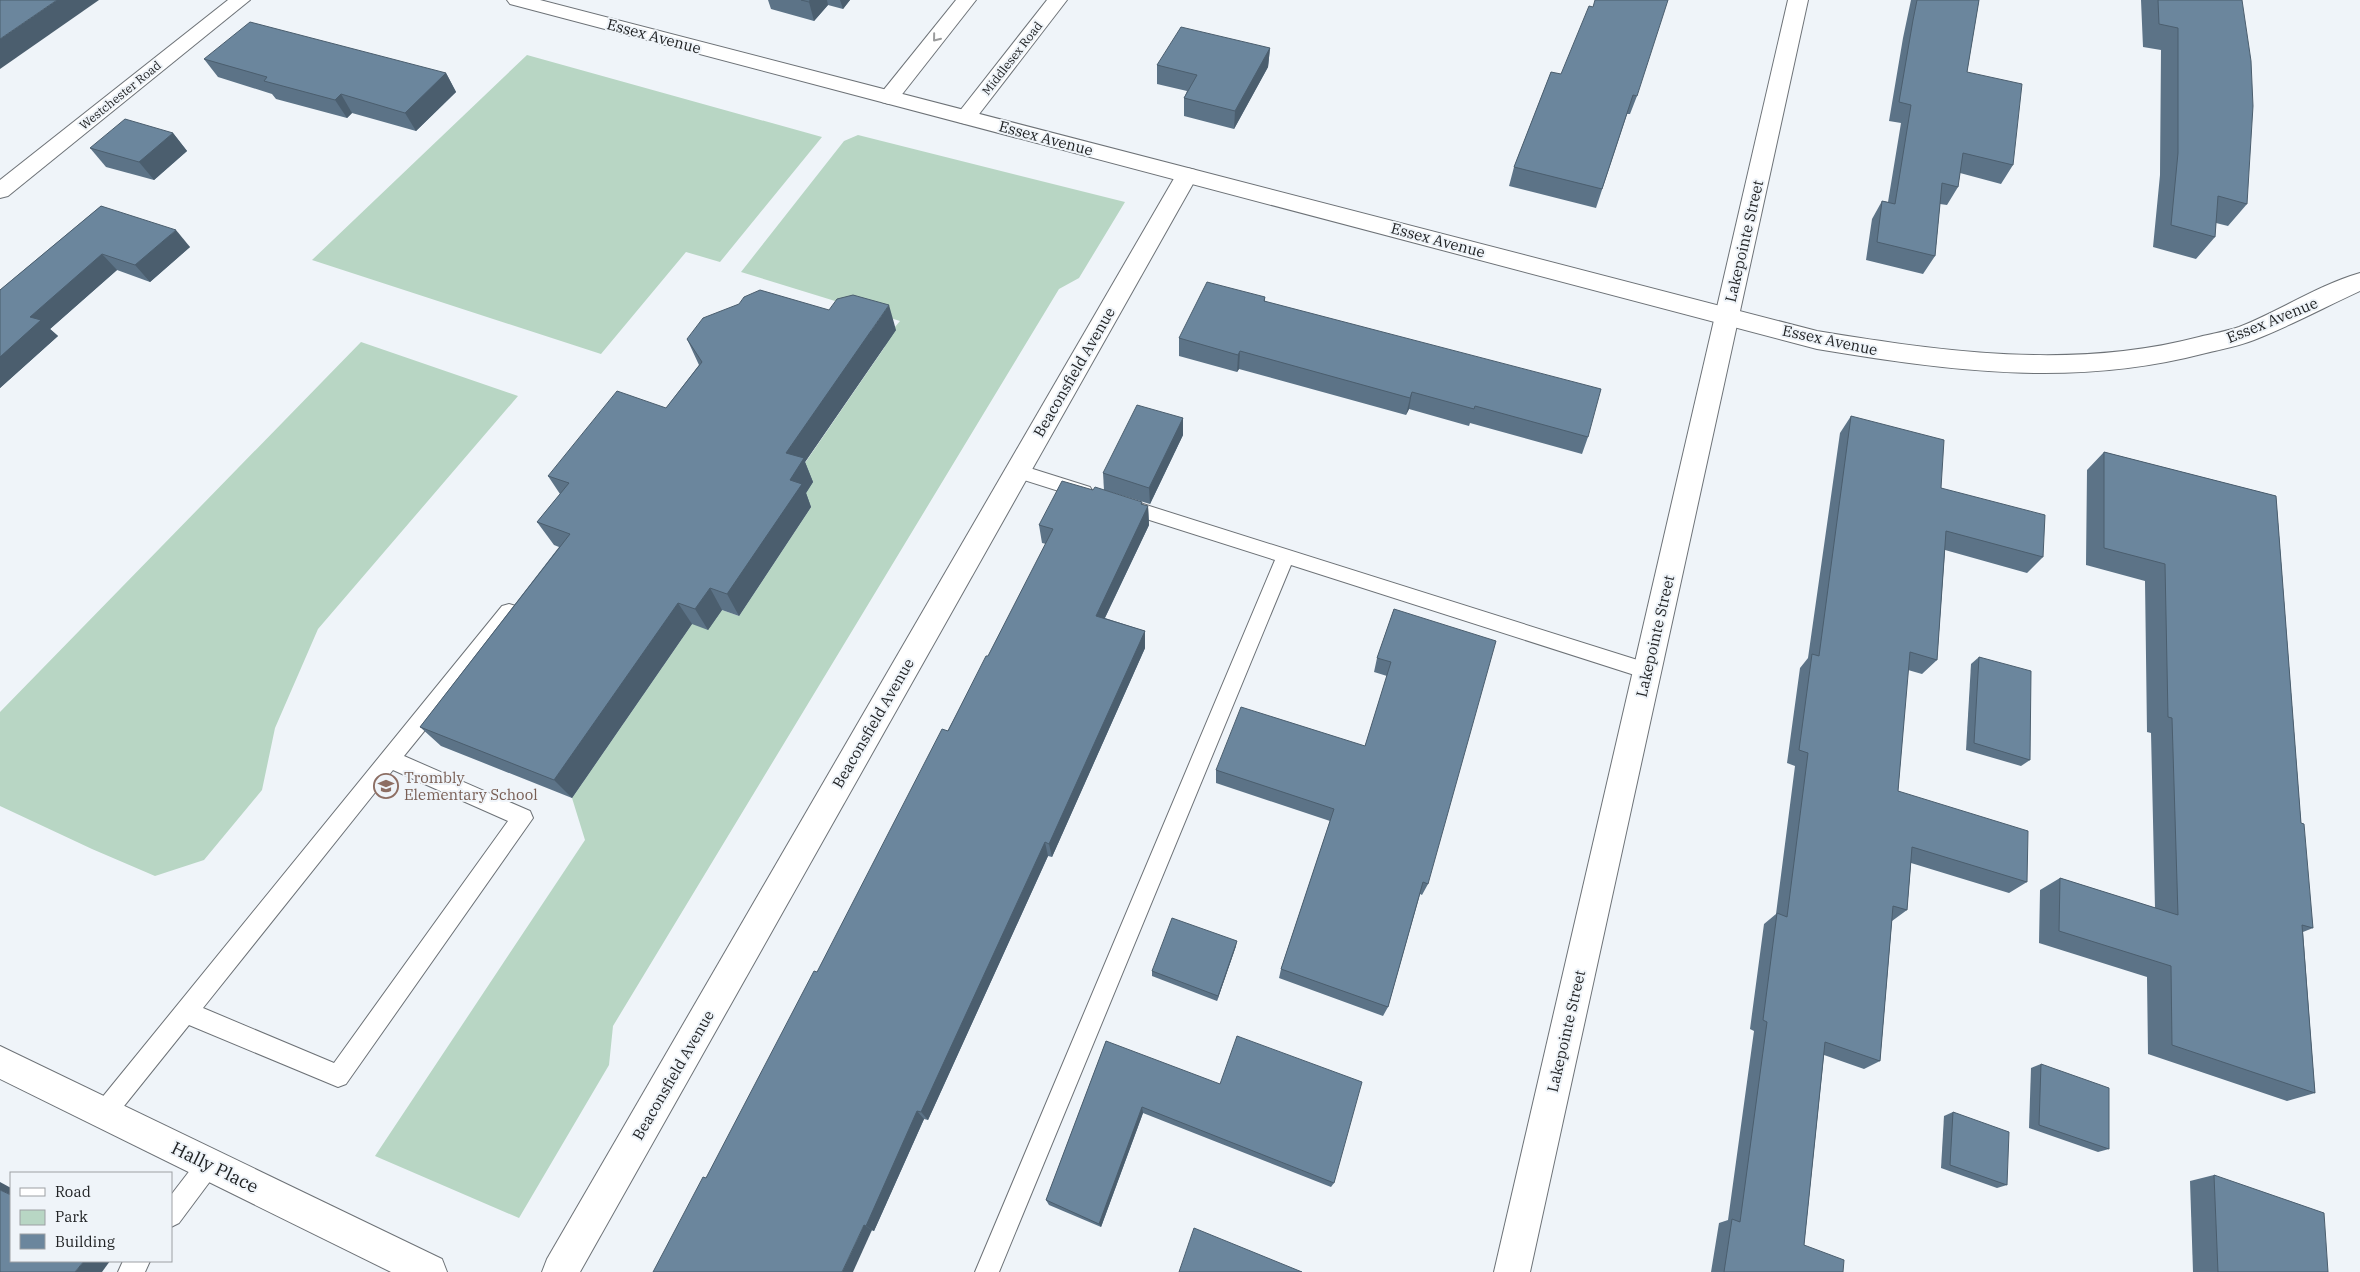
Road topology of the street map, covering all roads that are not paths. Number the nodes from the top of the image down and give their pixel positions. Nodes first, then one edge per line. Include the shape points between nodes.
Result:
1 (240, 0) edge
2 (517, 0) edge
3 (966, 0) edge
4 (1057, 0) edge
5 (1798, 0) edge
6 (889, 96) junction
7 (966, 117) junction
8 (1187, 174) junction
9 (0, 191) edge
10 (2360, 282) edge
11 (1728, 316) junction
12 (1017, 471) junction
13 (1286, 556) junction
14 (517, 603) edge
15 (1647, 671) junction
16 (389, 759) junction
17 (186, 1012) junction
18 (0, 1062) edge
19 (104, 1113) junction
20 (208, 1164) junction
21 (172, 1214) edge
22 (429, 1272) edge
23 (560, 1272) edge
24 (987, 1272) edge
25 (1512, 1272) edge

1 - 9 street, Westchester Road
2 - 6 street, Essex Avenue
3 -> 6 street
4 - 7 street, Middlesex Road
5 - 11 street, Lakepointe Street
6 - 7 street, Essex Avenue
7 - 8 street, Essex Avenue
8 - 11 street, Essex Avenue
8 - 12 street, Beaconsfield Avenue
10 - 11 street, Essex Avenue via 2244,334 2173,354 2109,363 2024,365 1920,357 1817,340
11 - 15 street, Lakepointe Street
12 - 13 lane
12 - 23 street, Beaconsfield Avenue
13 - 15 lane
13 - 24 lane
14 - 16 lane
15 - 25 street, Lakepointe Street
16 - 17 lane
16 - 17 lane via 523,818 338,1076
17 - 19 lane
18 - 19 street, Hally Place
19 - 20 street, Hally Place
20 - 21 lane
20 - 22 street, Hally Place

